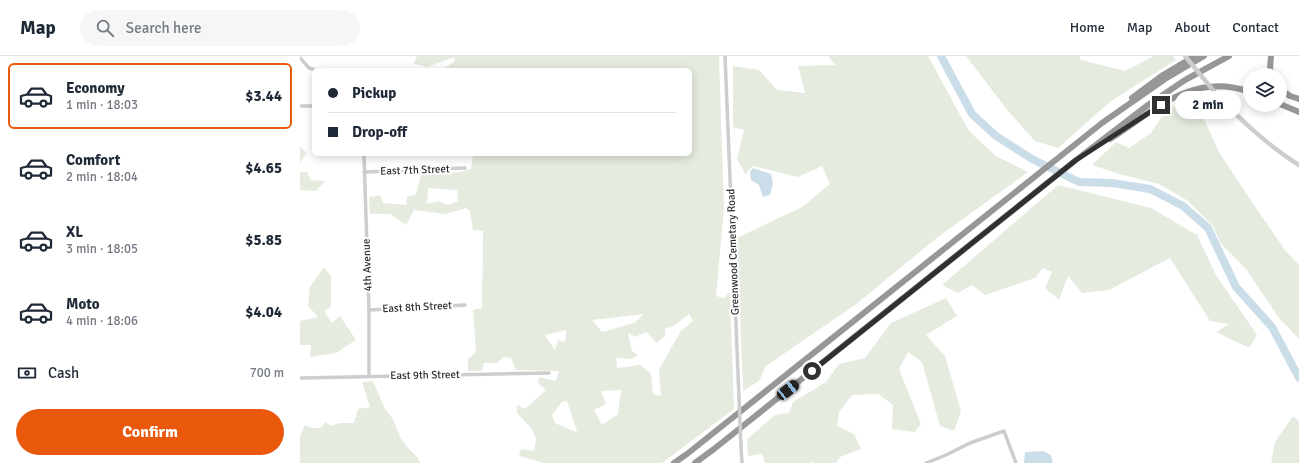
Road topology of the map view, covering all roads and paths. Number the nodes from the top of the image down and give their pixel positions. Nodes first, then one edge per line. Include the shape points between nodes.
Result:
1 (725, 56) edge
2 (1185, 56) edge
3 (1195, 56) edge
4 (1204, 56) edge
5 (1229, 56) edge
6 (1271, 56) edge
7 (300, 58) edge
8 (1270, 68) edge
9 (312, 69) edge
10 (1243, 90) edge
11 (1287, 94) edge
12 (1299, 98) edge
13 (300, 106) edge
14 (312, 106) edge
15 (1287, 107) edge
16 (1299, 112) edge
17 (1102, 124) junction
18 (1115, 133) junction
19 (364, 156) edge
20 (1299, 165) edge
21 (465, 168) dead end
22 (364, 172) junction
23 (465, 305) dead end
24 (369, 310) junction
25 (549, 373) dead end
26 (369, 376) junction
27 (300, 378) edge
28 (674, 463) edge
29 (695, 463) edge
30 (742, 463) edge
31 (926, 463) edge
32 (1016, 463) edge

1 - 30 street, Greenwood Cemetary Road, bridge
2 - 20 street, bridge via 1222,101
3 - 17 highway via 1144,88
4 - 17 highway via 1165,79
5 - 18 highway via 1185,80 1148,105
6 - 8 highway
7 - 9 street
10 - 18 highway via 1214,85 1199,88 1161,105
11 - 12 highway
13 - 14 street
15 - 16 highway
17 - 28 highway
18 - 29 highway via 1076,160
19 - 22 street, 4th Avenue
21 - 22 street, East 7th Street
22 - 24 street, 4th Avenue
23 - 24 street, East 8th Street
24 - 26 street, 4th Avenue
25 - 26 street, East 9th Street
26 - 27 street, East 9th Street
31 - 32 street via 1004,431

